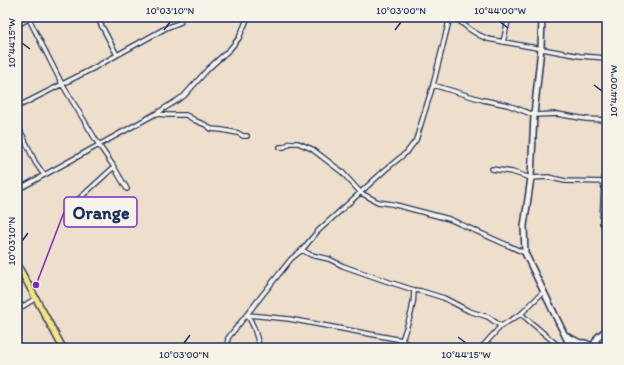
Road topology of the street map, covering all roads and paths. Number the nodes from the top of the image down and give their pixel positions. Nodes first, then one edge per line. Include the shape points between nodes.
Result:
1 (97, 17) edge
2 (248, 17) edge
3 (450, 17) edge
4 (455, 17) edge
5 (510, 17) edge
6 (542, 17) edge
7 (30, 18) edge
8 (181, 22) dead end
9 (17, 25) edge
10 (503, 42) junction
11 (541, 48) junction
12 (117, 55) junction
13 (607, 58) edge
14 (62, 84) junction
15 (433, 84) junction
16 (17, 107) edge
17 (157, 113) junction
18 (534, 115) junction
19 (607, 120) edge
20 (17, 126) edge
21 (247, 136) dead end
22 (99, 145) junction
23 (280, 147) dead end
24 (607, 157) edge
25 (114, 167) junction
26 (492, 169) dead end
27 (44, 175) junction
28 (531, 178) junction
29 (605, 182) edge
30 (127, 189) dead end
31 (17, 190) edge
32 (361, 193) junction
33 (69, 208) dead end
34 (607, 230) edge
35 (302, 250) junction
36 (524, 253) junction
37 (17, 264) edge
38 (414, 290) junction
39 (543, 292) junction
40 (36, 298) junction
41 (17, 310) edge
42 (521, 314) junction
43 (248, 315) junction
44 (501, 326) junction
45 (607, 328) edge
46 (565, 335) junction
47 (598, 337) junction
48 (402, 340) junction
49 (583, 343) junction
50 (63, 348) edge
51 (227, 348) edge
52 (260, 348) edge
53 (412, 348) edge
54 (481, 348) edge
55 (561, 348) edge
56 (573, 348) edge
57 (592, 348) edge

1 - 12 street
2 - 17 street via 230,49 184,96
3 - 15 street
4 - 10 street via 480,37
5 - 10 street
6 - 11 main road
7 - 9 street
7 - 14 street
8 - 12 street
10 - 11 street
11 - 13 street via 580,56
11 - 18 main road
12 - 14 street
14 - 16 street
14 - 22 street
15 - 18 street
15 - 32 street via 416,140 407,152
17 - 21 street via 186,115 211,129
17 - 22 street
18 - 19 street via 557,114
18 - 28 main road
20 - 27 street
22 - 25 street
22 - 27 street
23 - 32 street via 298,143 312,149 342,172
24 - 29 street
25 - 30 street
25 - 33 street
26 - 28 street
27 - 31 street
28 - 29 street
28 - 36 main road via 524,226
29 - 34 street via 602,223
32 - 35 street via 317,232
32 - 36 street via 378,202 449,220
35 - 38 street
35 - 43 street via 291,259
36 - 39 main road
37 - 40 main road
38 - 44 street via 444,298 469,311 488,317
38 - 48 street via 411,316
39 - 42 street
39 - 46 main road
40 - 41 street
40 - 50 main road
42 - 44 street
42 - 55 street
43 - 48 street via 289,319
43 - 51 street via 228,338
43 - 52 street
44 - 54 street
45 - 47 main road
46 - 49 main road
46 - 56 main road
47 - 49 main road
47 - 57 main road
48 - 53 street
49 - 56 main road
49 - 57 main road

